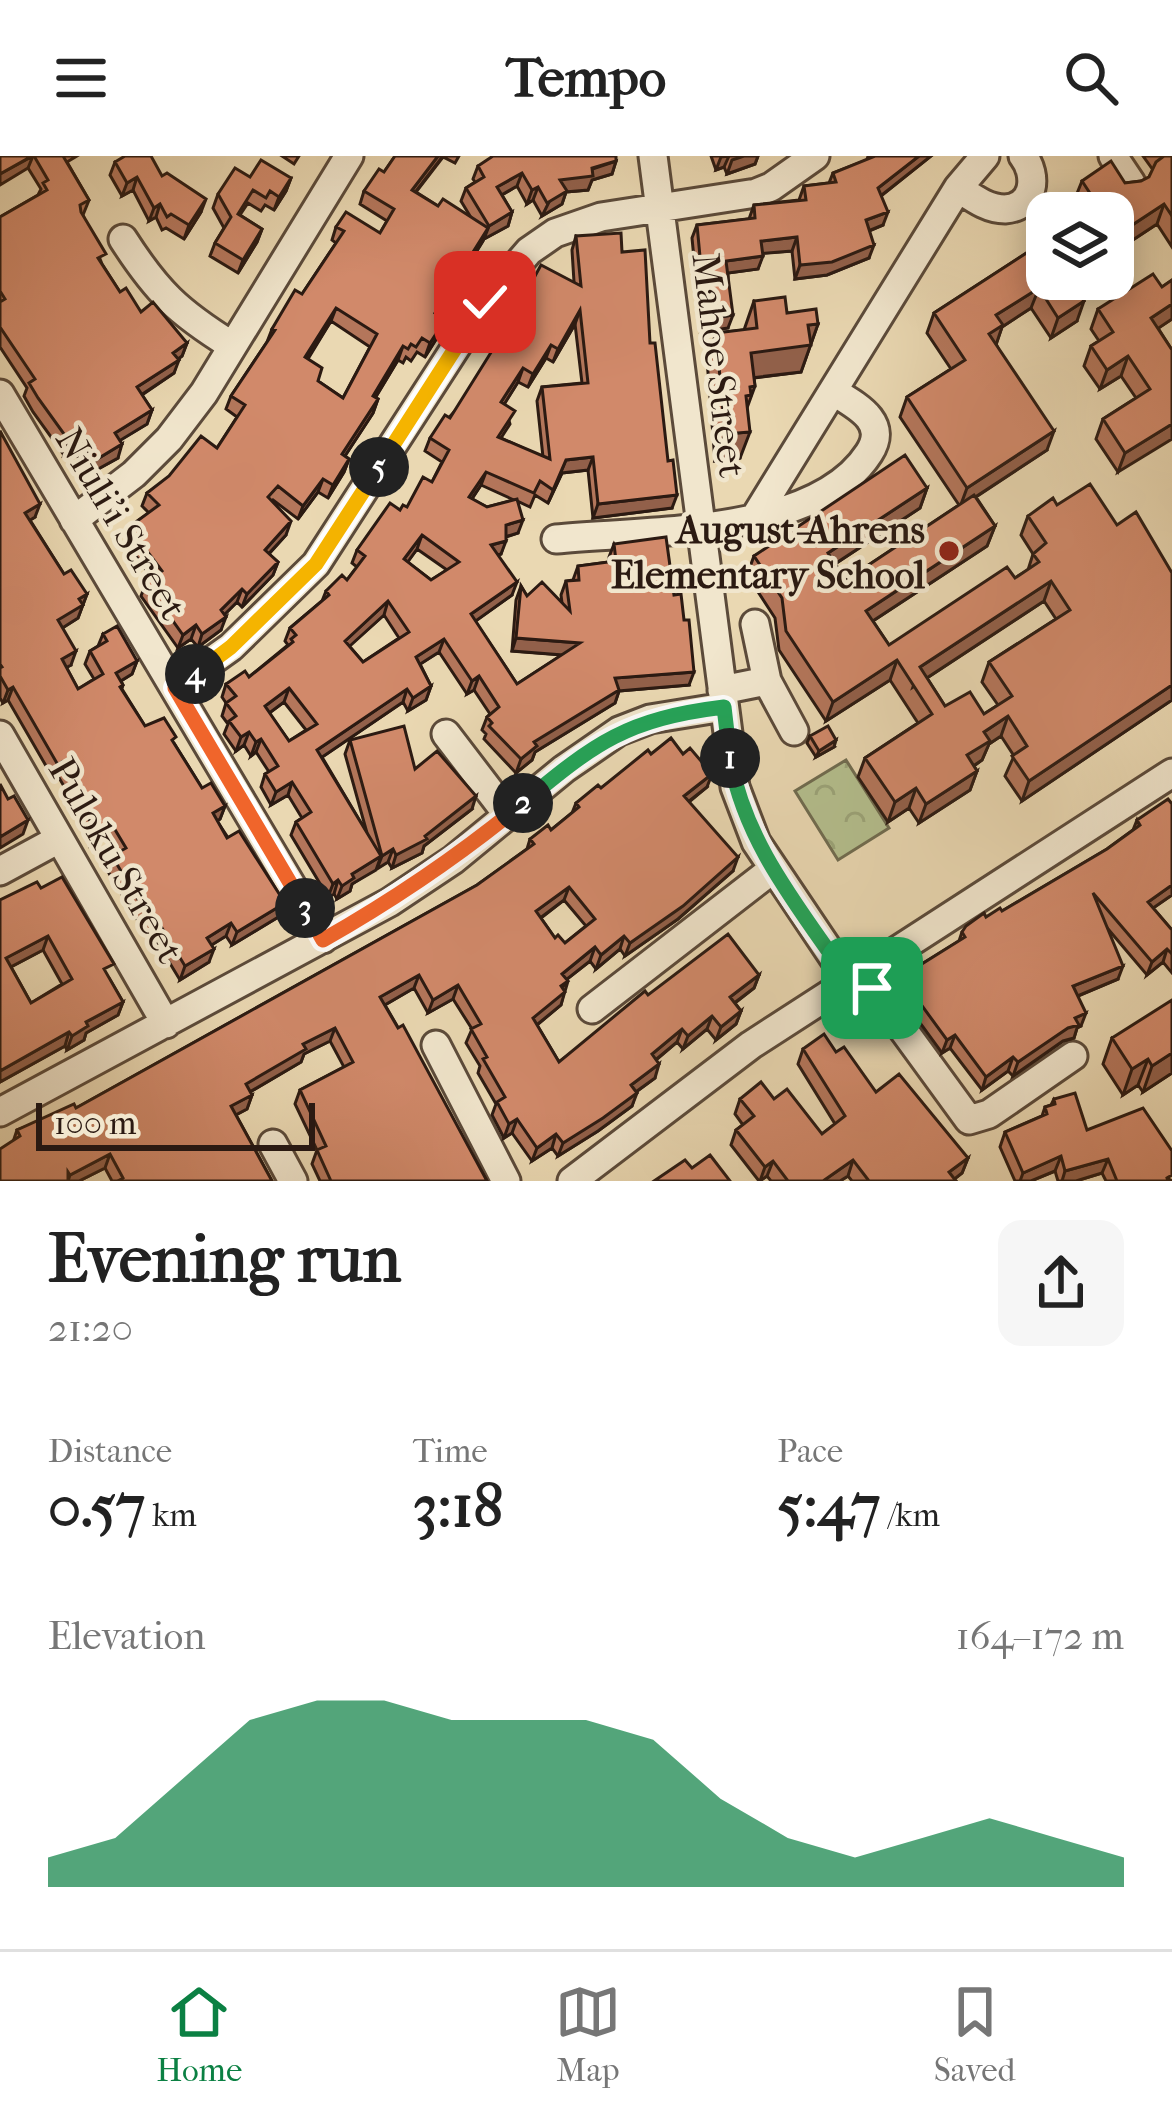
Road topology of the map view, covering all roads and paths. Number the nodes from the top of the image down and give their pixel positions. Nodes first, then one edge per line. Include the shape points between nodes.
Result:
1 (350, 156) edge
2 (653, 156) edge
3 (815, 156) edge
4 (985, 156) edge
5 (1023, 156) edge
6 (1113, 156) edge
7 (1131, 183) edge
8 (958, 188) junction
9 (660, 209) junction
10 (123, 239) dead end
11 (231, 345) junction
12 (834, 392) junction
13 (0, 394) edge
14 (74, 520) junction
15 (752, 521) junction
16 (701, 526) junction
17 (556, 538) dead end
18 (755, 624) dead end
19 (767, 681) junction
20 (175, 688) junction
21 (723, 698) junction
22 (794, 731) dead end
23 (446, 734) dead end
24 (0, 735) edge
25 (1172, 773) edge
26 (508, 815) junction
27 (59, 839) junction
28 (773, 869) junction
29 (0, 872) edge
30 (323, 940) junction
31 (850, 982) junction
32 (592, 1009) dead end
33 (166, 1024) junction
34 (436, 1046) dead end
35 (1073, 1056) dead end
36 (0, 1112) edge
37 (273, 1144) dead end
38 (292, 1181) edge
39 (506, 1181) edge
40 (572, 1181) edge

1 - 11 street
2 - 9 street, Mahoe Street
3 - 9 street via 771,188
4 - 8 street
5 - 8 street via 1033,183 1020,204 993,207
6 - 7 street
8 - 12 street
9 - 16 street, Mahoe Street
9 - 20 street via 578,224 529,250 485,302 316,564 231,647
10 - 11 street via 152,285
11 - 14 street via 169,439
12 - 15 street
12 - 15 street via 871,417 873,448 818,495
13 - 14 street, Niuli'i Street
14 - 20 street, Niuli'i Street
15 - 16 street
16 - 17 street
16 - 21 street, Mahoe Street
18 - 19 street
19 - 21 street
19 - 22 street
20 - 30 street, Niuli'i Street
21 - 26 street via 619,731
21 - 28 street, Mahoe Street via 735,787
23 - 26 street
24 - 27 street, Puloku Street
25 - 31 street
26 - 30 street via 406,892
27 - 29 street
27 - 33 street, Puloku Street
28 - 31 street, Mahoe Street
28 - 32 street
30 - 33 street
31 - 35 street, Mahoe Street via 872,988 969,1120
31 - 40 street via 728,1061
33 - 36 street
34 - 39 street
37 - 38 street

